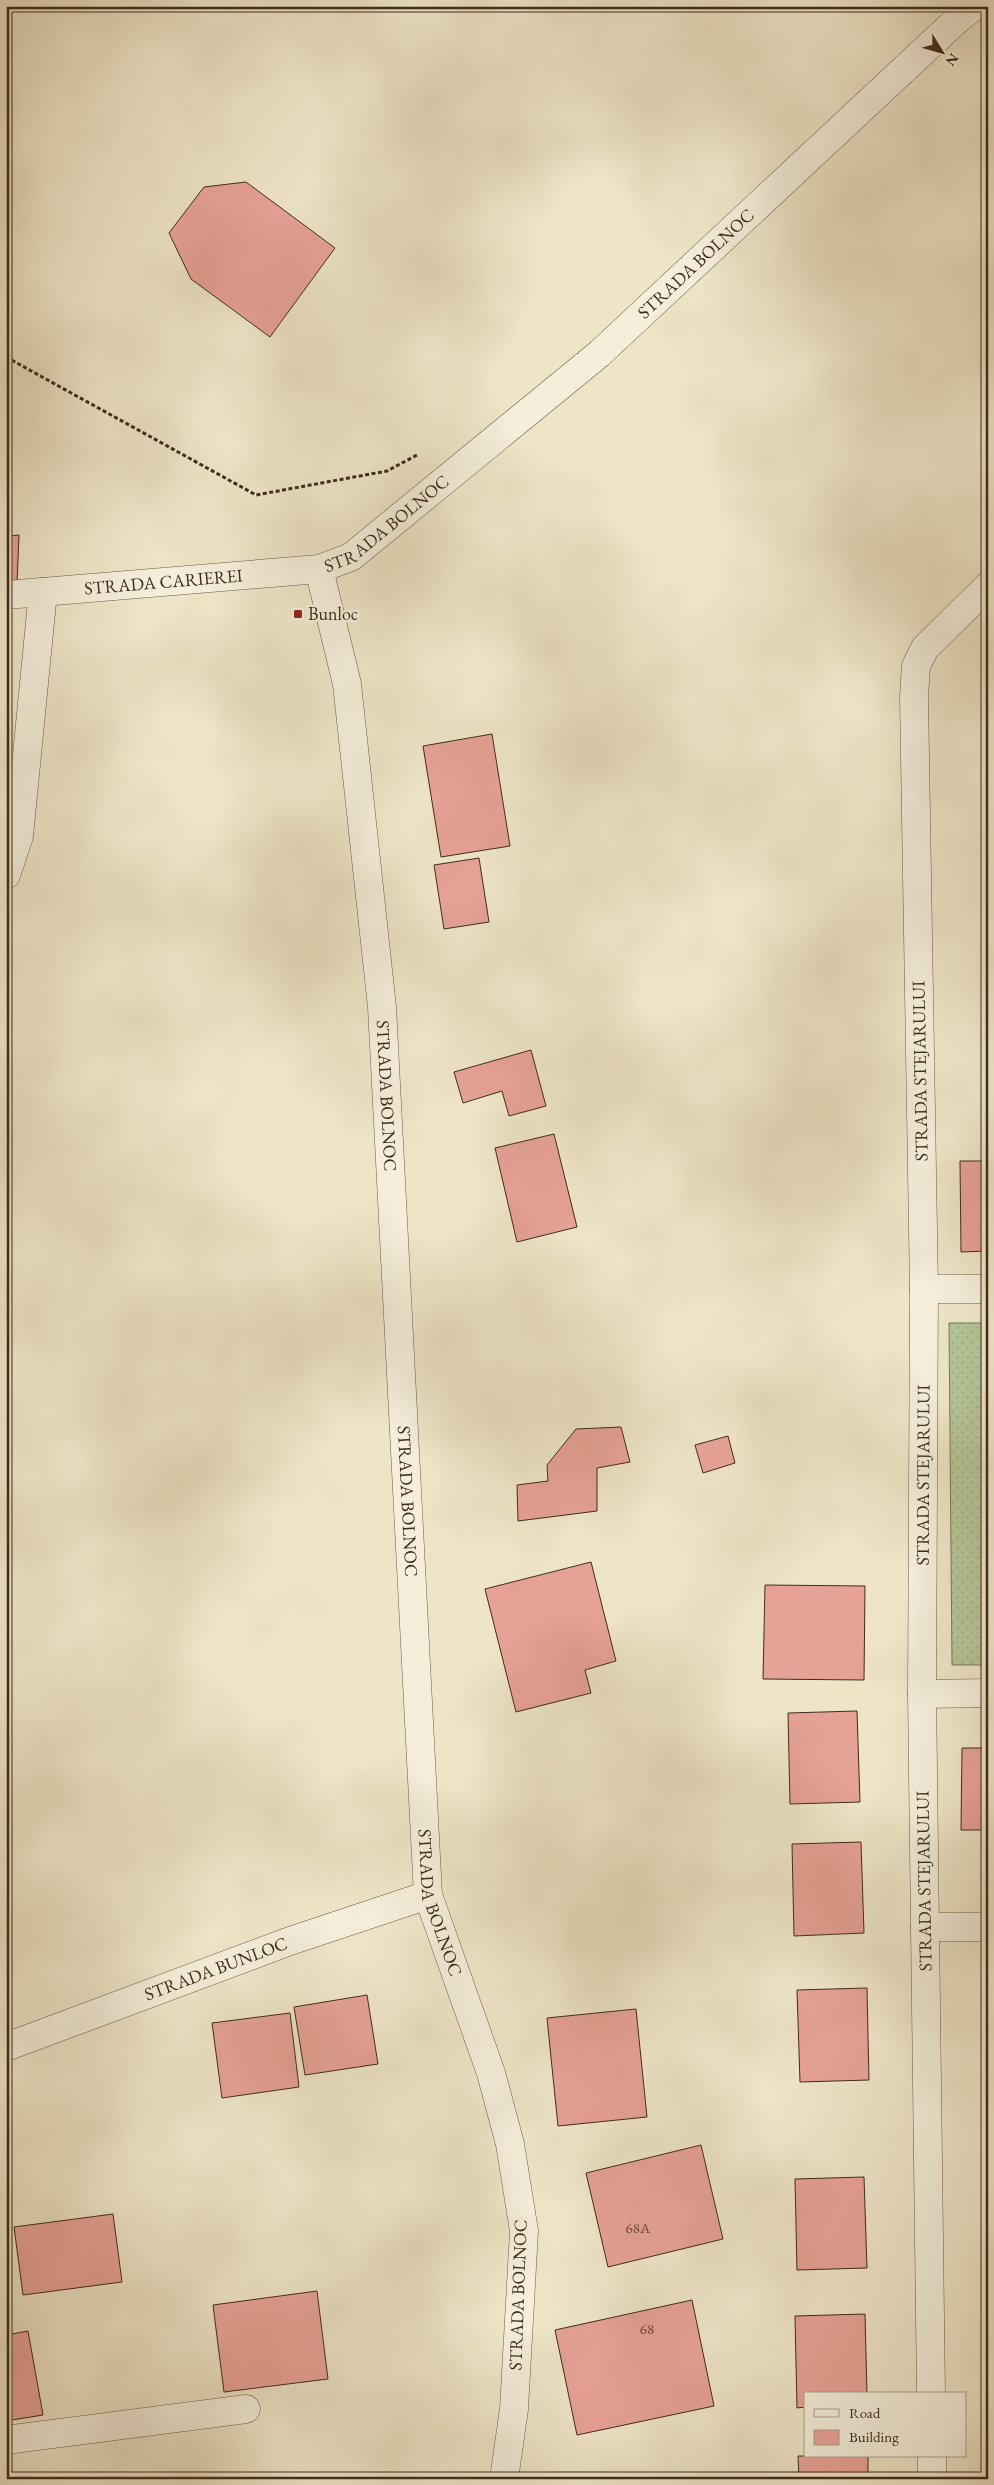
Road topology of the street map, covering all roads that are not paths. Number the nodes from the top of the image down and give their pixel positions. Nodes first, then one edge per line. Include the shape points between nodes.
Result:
1 (964, 10) edge
2 (319, 569) junction
3 (988, 586) edge
4 (43, 592) junction
5 (6, 595) edge
6 (6, 875) edge
7 (924, 1289) junction
8 (988, 1289) edge
9 (988, 1693) edge
10 (922, 1694) junction
11 (428, 1895) junction
12 (925, 1927) junction
13 (988, 1927) edge
14 (6, 2047) edge
15 (931, 2392) edge
16 (246, 2410) dead end
17 (6, 2440) edge
18 (932, 2458) edge
19 (504, 2479) edge
20 (932, 2479) edge

1 - 2 street, STRADA BOLNOC via 599,354 351,557
2 - 4 street, STRADA CARIEREI
2 - 11 street, STRADA BOLNOC via 347,684 382,1008
3 - 7 street, STRADA STEJARULUI via 925,648 916,666
4 - 5 street, STRADA CARIEREI
4 - 6 street via 19,836
7 - 8 street
7 - 10 street, STRADA STEJARULUI
9 - 10 street
10 - 12 street, STRADA STEJARULUI
11 - 14 street, STRADA BUNLOC via 290,1941
11 - 19 street, STRADA BOLNOC via 491,2073 510,2144 524,2231 514,2409
12 - 13 street
12 - 15 street, STRADA STEJARULUI
16 - 17 street
18 - 20 street

